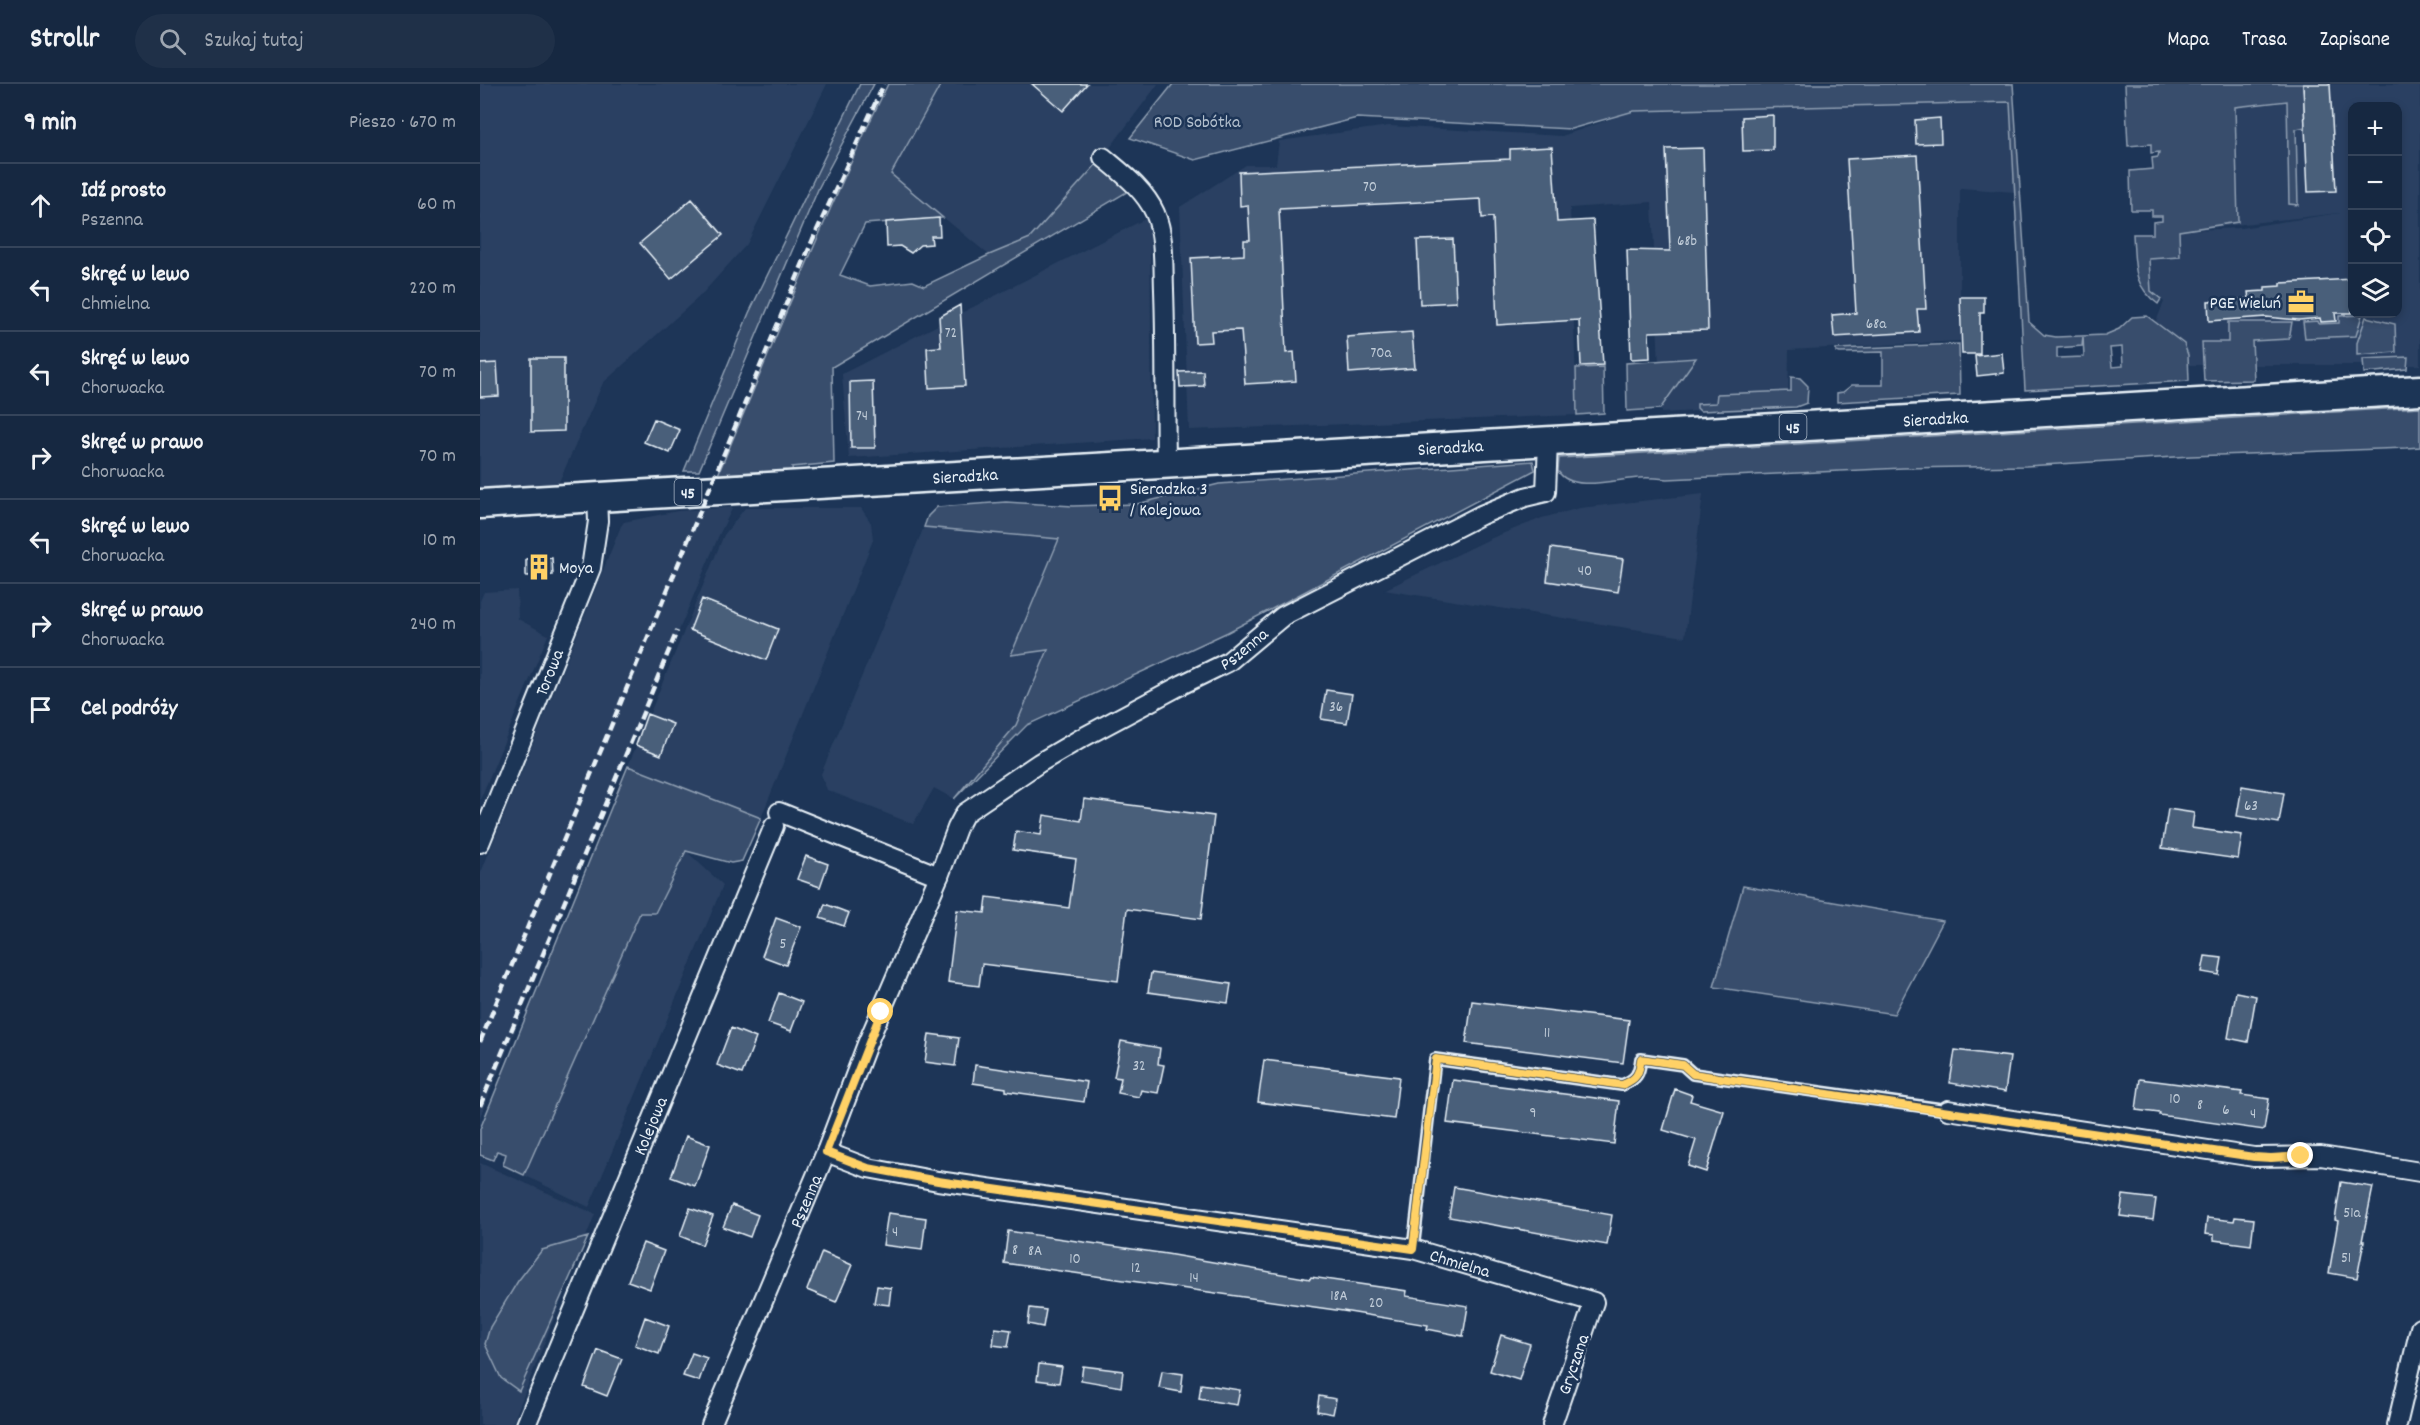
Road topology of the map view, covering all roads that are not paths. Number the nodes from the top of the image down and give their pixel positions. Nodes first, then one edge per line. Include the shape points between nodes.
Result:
1 (1103, 157) dead end
2 (2420, 390) edge
3 (1548, 442) junction
4 (1166, 463) junction
5 (597, 496) junction
6 (480, 504) edge
7 (480, 843) edge
8 (939, 876) junction
9 (1948, 1110) joint
10 (826, 1152) junction
11 (2420, 1172) edge
12 (1413, 1249) junction
13 (1594, 1302) joint
14 (2420, 1328) edge
15 (526, 1425) edge
16 (711, 1425) edge
17 (1552, 1425) edge
18 (2397, 1425) edge

1 - 4 street via 1136,186 1158,221 1165,309
2 - 3 main road, Sieradzka / 45
3 - 4 main road, Sieradzka / 45
3 - 8 street, Pszenna via 1546,492 1481,515 1283,616 1228,662 1162,694 1039,764 965,813
4 - 5 main road, Sieradzka / 45
5 - 6 main road, Sieradzka / 45
5 - 7 street, Torowa via 598,521 591,568
8 - 10 street, Pszenna
8 - 15 street, Kolejowa via 777,819
9 - 11 street via 2254,1157 2321,1156
9 - 12 lane via 1693,1074 1683,1065 1641,1059 1639,1074 1622,1085 1436,1059
10 - 12 street, Chmielna via 868,1168 938,1181
10 - 16 street, Pszenna
12 - 13 street, Chmielna
13 - 17 street, Gryczana
14 - 18 street

